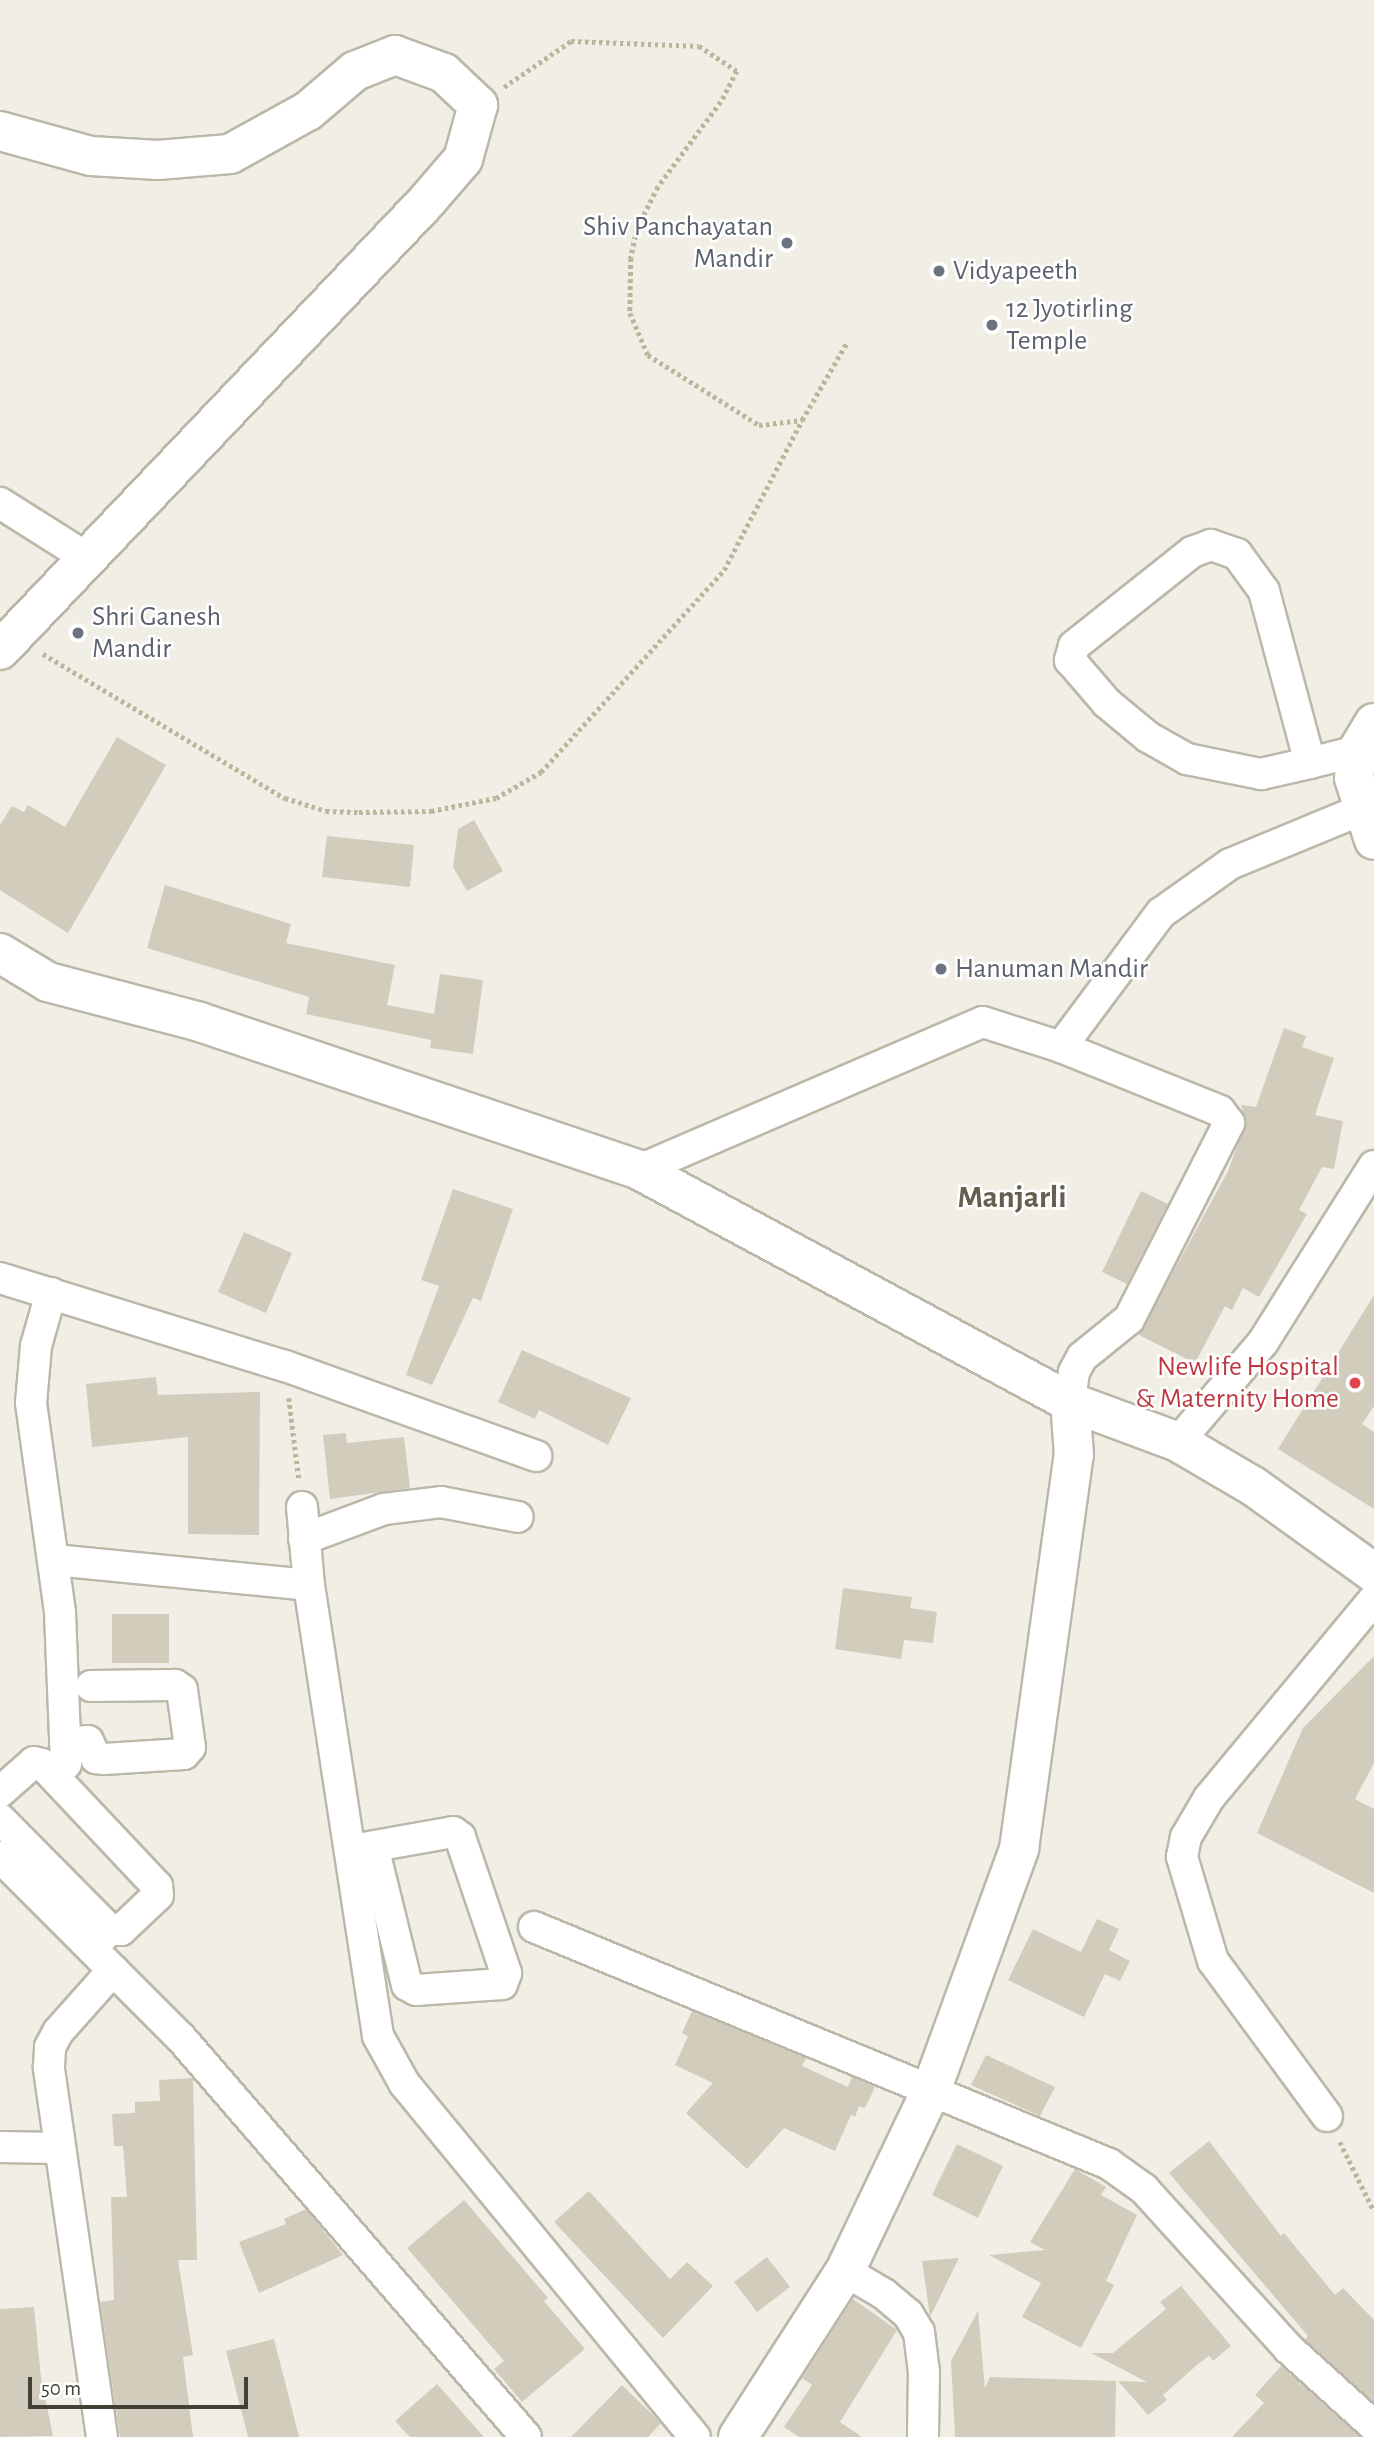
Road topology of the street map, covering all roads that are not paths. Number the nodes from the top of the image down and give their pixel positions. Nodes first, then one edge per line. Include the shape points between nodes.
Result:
1 (0, 131) edge
2 (0, 503) edge
3 (87, 558) junction
4 (6, 642) edge
5 (1366, 737) edge
6 (1310, 763) junction
7 (1371, 819) edge
8 (0, 953) edge
9 (1061, 1047) junction
10 (1374, 1166) edge
11 (639, 1170) junction
12 (0, 1278) edge
13 (51, 1293) junction
14 (1070, 1402) junction
15 (1178, 1442) junction
16 (536, 1456) dead end
17 (302, 1507) road end
18 (518, 1517) dead end
19 (304, 1539) junction
20 (54, 1560) junction
21 (1374, 1573) edge
22 (309, 1584) junction
23 (1374, 1599) edge
24 (91, 1686) dead end
25 (0, 1792) edge
26 (0, 1819) edge
27 (363, 1849) junction
28 (0, 1857) edge
29 (41, 1879) junction
30 (534, 1927) dead end
31 (101, 1939) junction
32 (113, 1970) junction
33 (930, 2091) junction
34 (1327, 2116) road end
35 (0, 2147) edge
36 (60, 2148) junction
37 (845, 2271) junction
38 (1374, 2426) edge
39 (102, 2437) edge
40 (526, 2437) edge
41 (695, 2437) edge
42 (738, 2437) edge
43 (923, 2437) edge

1 - 3 street via 91,156 158,160 230,154 309,111 355,71 395,55 444,73 478,105 463,159 426,202
2 - 3 street
3 - 4 street
5 - 6 street
5 - 7 street via 1354,778
6 - 6 street via 1264,591 1237,554 1211,545 1192,552 1074,646 1070,660 1107,703 1148,737 1187,759 1261,774
7 - 9 street via 1230,864 1161,913
8 - 11 street via 48,982 200,1023
9 - 11 street via 983,1022
9 - 14 street via 1220,1111 1229,1123 1129,1319 1078,1365
10 - 15 street via 1263,1342
11 - 14 street
12 - 13 street
13 - 16 street via 285,1366
13 - 20 street via 36,1346 31,1403
14 - 15 street
14 - 33 street via 1074,1455 1019,1849
15 - 21 street via 1253,1486
17 - 19 street
18 - 19 street via 441,1502 384,1509
19 - 22 street
20 - 22 street
20 - 24 street via 66,1753 88,1741 96,1758 104,1759 184,1754 190,1748 182,1690 175,1685
22 - 27 street
23 - 34 street via 1209,1798 1186,1837 1182,1857 1213,1961
25 - 31 street via 33,1762 42,1764 157,1886 158,1895 121,1930
26 - 29 street
27 - 27 street via 453,1832 460,1837 506,1973 502,1984 416,1990 407,1985
27 - 41 street via 378,2036 404,2083
28 - 29 street
29 - 31 street
30 - 33 street
31 - 32 street
32 - 36 street via 50,2047
32 - 40 street via 181,2038
33 - 37 street
33 - 38 street via 1109,2164 1144,2189 1288,2348
35 - 36 street
36 - 39 street
37 - 42 street
37 - 43 street via 884,2294 908,2314 919,2332 924,2371

